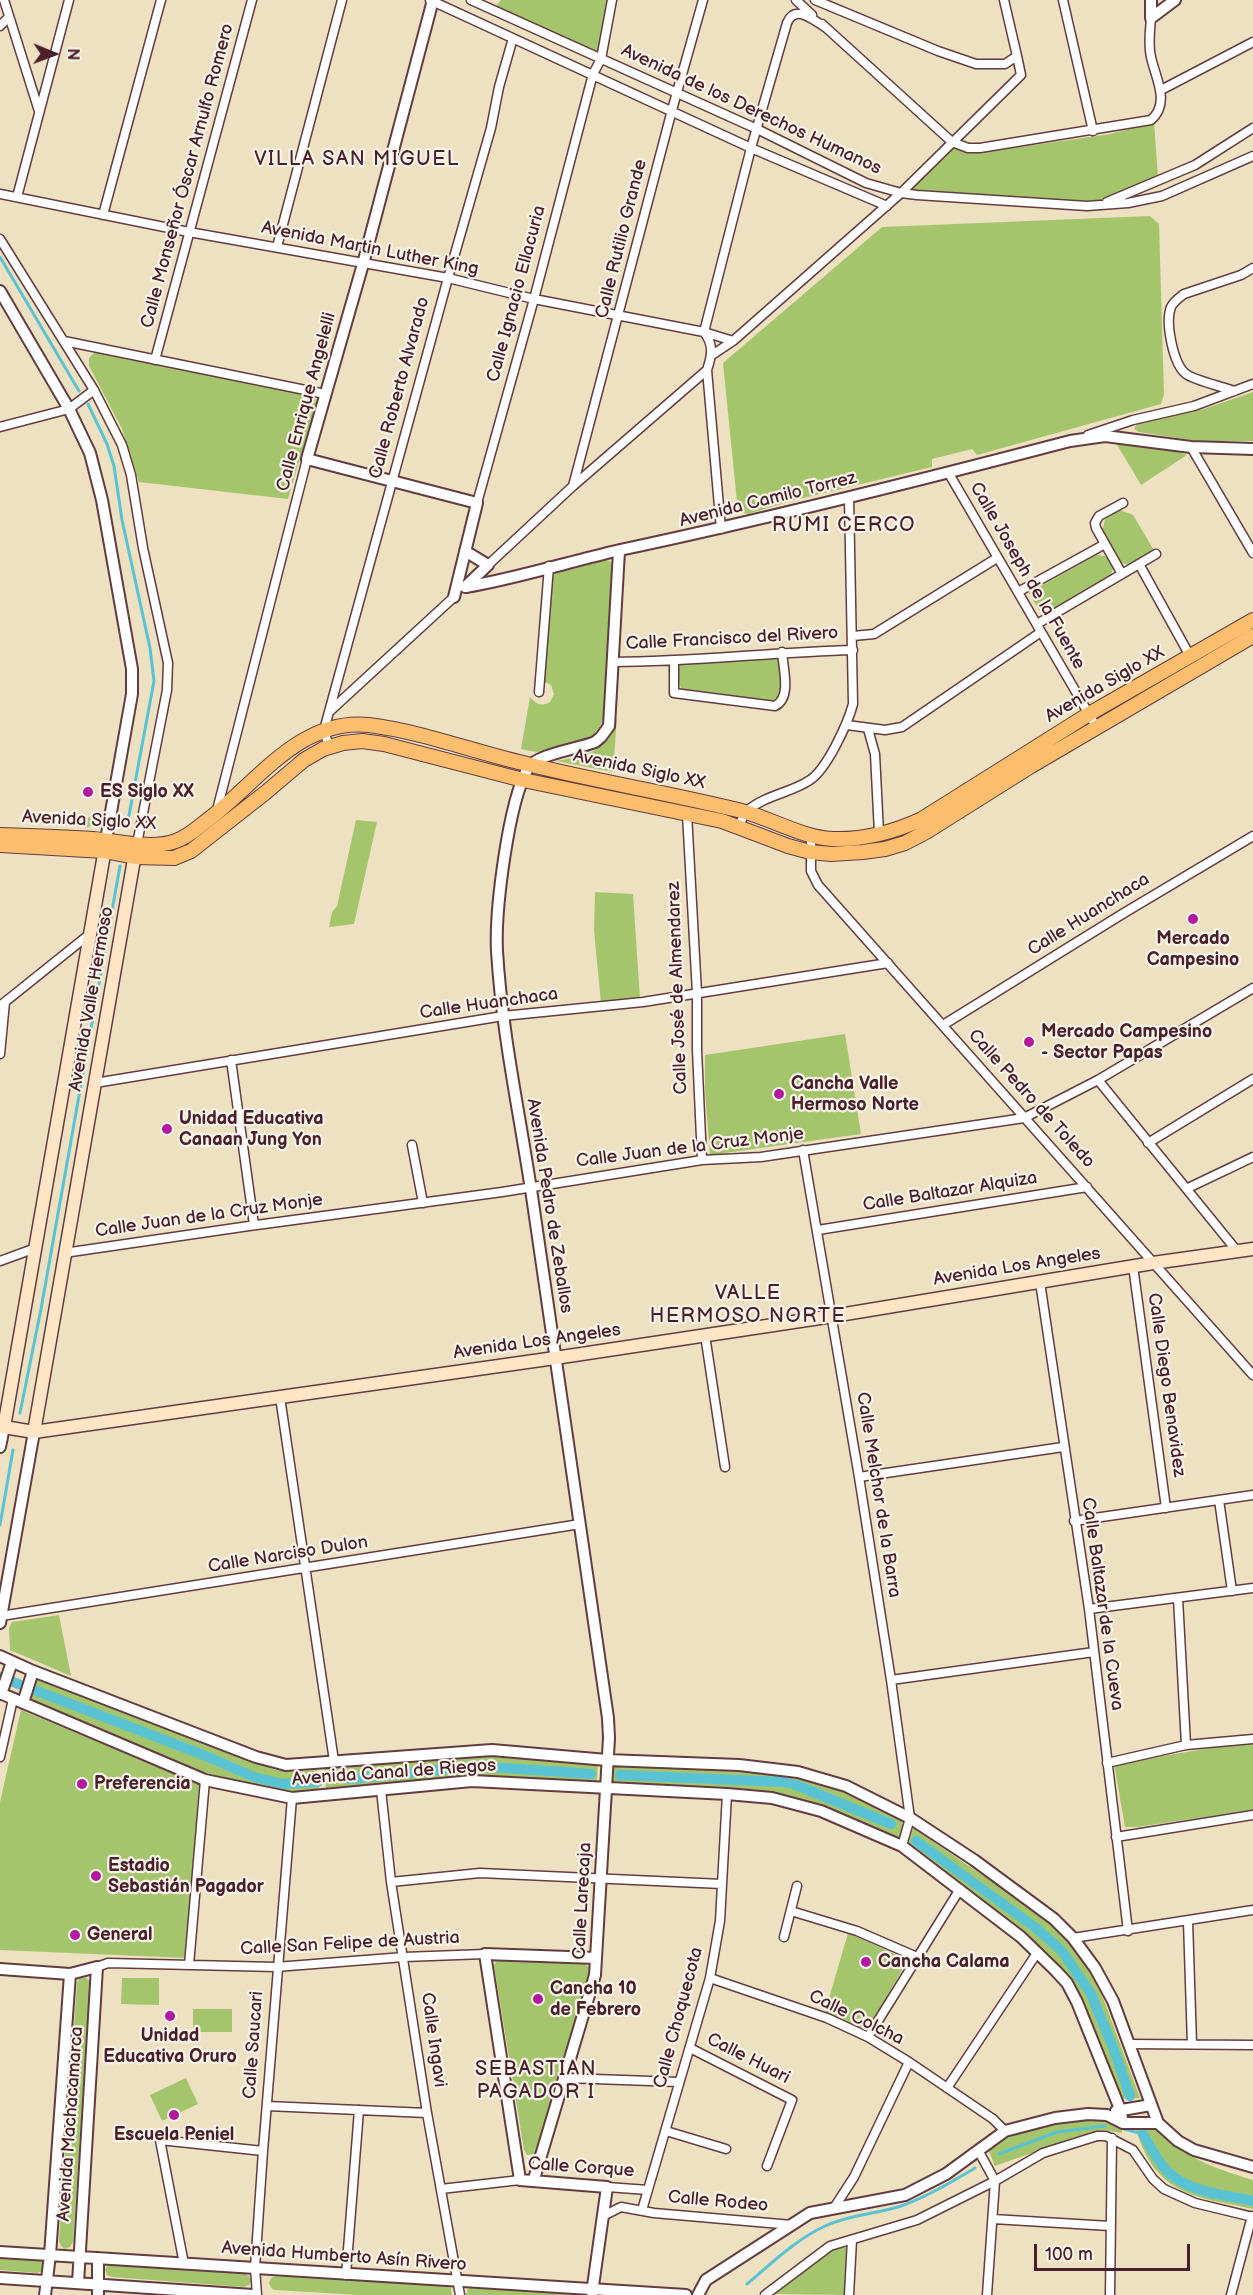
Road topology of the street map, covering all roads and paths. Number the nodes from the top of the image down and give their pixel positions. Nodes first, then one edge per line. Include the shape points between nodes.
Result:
1 (4, 0) edge
2 (69, 0) edge
3 (161, 0) edge
4 (252, 0) edge
5 (342, 0) edge
6 (432, 0) edge
7 (612, 0) edge
8 (703, 0) edge
9 (795, 0) edge
10 (815, 0) edge
11 (1004, 0) edge
12 (1063, 0) edge
13 (1151, 0) edge
14 (1175, 0) edge
15 (478, 1) edge
16 (9, 17) junction
17 (1151, 18) junction
18 (0, 26) edge
19 (825, 27) junction
20 (513, 38) junction
21 (1253, 42) edge
22 (1017, 56) junction
23 (601, 59) junction
24 (593, 74) junction
25 (1161, 90) junction
26 (676, 93) junction
27 (672, 110) junction
28 (39, 112) junction
29 (1253, 128) edge
30 (757, 129) junction
31 (1093, 131) junction
32 (952, 142) junction
33 (751, 148) junction
34 (1253, 156) edge
35 (901, 193) junction
36 (0, 194) edge
37 (17, 197) junction
38 (1102, 204) junction
39 (887, 206) junction
40 (103, 215) junction
41 (189, 232) junction
42 (0, 239) edge
43 (277, 247) junction
44 (363, 264) junction
45 (1253, 268) edge
46 (448, 279) junction
47 (0, 291) edge
48 (534, 299) junction
49 (619, 316) junction
50 (705, 332) junction
51 (64, 341) junction
52 (733, 341) junction
53 (712, 355) junction
54 (155, 360) junction
55 (707, 370) junction
56 (1253, 384) edge
57 (94, 390) junction
58 (1234, 391) junction
59 (325, 394) junction
60 (69, 409) junction
61 (0, 427) edge
62 (1070, 441) junction
63 (1191, 447) junction
64 (1253, 449) edge
65 (308, 459) junction
66 (948, 472) junction
67 (392, 481) junction
68 (573, 486) junction
69 (849, 497) junction
70 (477, 503) junction
71 (1123, 503) dead end
72 (721, 529) junction
73 (1105, 544) junction
74 (465, 551) junction
75 (619, 551) junction
76 (1253, 553) edge
77 (1156, 554) dead end
78 (998, 558) junction
79 (1140, 564) junction
80 (488, 565) junction
81 (549, 566) junction
82 (1122, 574) junction
83 (466, 587) junction
84 (1018, 592) junction
85 (454, 597) junction
86 (1253, 620) edge
87 (1039, 628) junction
88 (853, 636) junction
89 (1253, 636) edge
90 (853, 650) junction
91 (782, 652) junction
92 (1190, 656) junction
93 (613, 662) junction
94 (674, 662) junction
95 (539, 692) dead end
96 (329, 712) junction
97 (1089, 714) junction
98 (847, 724) junction
99 (1097, 728) junction
100 (868, 729) junction
101 (324, 730) junction
102 (329, 747) junction
103 (530, 765) junction
104 (523, 780) junction
105 (746, 812) junction
106 (217, 814) junction
107 (687, 814) junction
108 (738, 827) junction
109 (879, 833) junction
110 (0, 835) edge
111 (811, 835) junction
112 (1253, 836) edge
113 (0, 845) edge
114 (105, 845) junction
115 (136, 850) junction
116 (810, 852) junction
117 (91, 933) junction
118 (888, 963) junction
119 (1253, 988) edge
120 (697, 993) junction
121 (3, 1004) edge
122 (503, 1016) junction
123 (943, 1025) junction
124 (0, 1054) edge
125 (231, 1060) junction
126 (1253, 1079) edge
127 (1098, 1080) junction
128 (95, 1083) junction
129 (1024, 1118) junction
130 (1149, 1143) junction
131 (412, 1145) dead end
132 (803, 1150) junction
133 (1253, 1157) edge
134 (702, 1160) junction
135 (531, 1186) junction
136 (1087, 1187) junction
137 (1188, 1188) junction
138 (423, 1203) junction
139 (254, 1225) junction
140 (818, 1230) junction
141 (33, 1249) junction
142 (1253, 1249) edge
143 (1237, 1251) junction
144 (64, 1253) junction
145 (0, 1261) edge
146 (1154, 1263) junction
147 (1133, 1266) junction
148 (1040, 1282) junction
149 (833, 1316) junction
150 (705, 1335) junction
151 (555, 1358) junction
152 (1253, 1375) edge
153 (280, 1397) junction
154 (4, 1426) junction
155 (34, 1432) junction
156 (0, 1447) edge
157 (1063, 1447) junction
158 (725, 1467) dead end
159 (860, 1476) junction
160 (1253, 1495) edge
161 (1219, 1500) junction
162 (1166, 1508) junction
163 (1074, 1521) junction
164 (580, 1524) junction
165 (304, 1569) junction
166 (1253, 1588) edge
167 (1232, 1590) junction
168 (1178, 1598) junction
169 (1089, 1610) junction
170 (1, 1619) edge
171 (1094, 1652) junction
172 (0, 1656) edge
173 (12, 1662) junction
174 (33, 1671) junction
175 (891, 1680) junction
176 (3, 1686) edge
177 (23, 1694) junction
178 (1253, 1739) edge
179 (1186, 1745) junction
180 (0, 1757) edge
181 (607, 1760) junction
182 (334, 1761) junction
183 (1107, 1763) junction
184 (205, 1780) junction
185 (605, 1788) junction
186 (381, 1790) junction
187 (727, 1794) junction
188 (292, 1798) junction
189 (1253, 1815) edge
190 (910, 1818) junction
191 (1116, 1837) junction
192 (902, 1846) junction
193 (601, 1880) junction
194 (391, 1881) junction
195 (722, 1884) junction
196 (797, 1886) dead end
197 (960, 1889) junction
198 (1253, 1910) edge
199 (791, 1911) junction
200 (1188, 1921) junction
201 (1128, 1931) junction
202 (784, 1937) dead end
203 (1073, 1938) junction
204 (1037, 1953) junction
205 (485, 1954) junction
206 (404, 1957) junction
207 (917, 1957) junction
208 (596, 1958) junction
209 (189, 1965) junction
210 (97, 1967) junction
211 (276, 1967) junction
212 (0, 1969) edge
213 (70, 1974) junction
214 (710, 1978) junction
215 (868, 2037) junction
216 (1130, 2044) junction
217 (1192, 2044) junction
218 (1253, 2045) edge
219 (690, 2048) junction
220 (909, 2062) junction
221 (566, 2078) junction
222 (680, 2082) junction
223 (947, 2088) junction
224 (1151, 2105) junction
225 (267, 2106) junction
226 (1120, 2109) junction
227 (359, 2110) junction
228 (427, 2113) junction
229 (1107, 2115) junction
230 (1123, 2123) junction
231 (1158, 2123) junction
232 (666, 2131) junction
233 (1005, 2131) junction
234 (1112, 2138) junction
235 (726, 2149) dead end
236 (978, 2150) junction
237 (263, 2151) junction
238 (767, 2166) dead end
239 (1253, 2167) edge
240 (520, 2180) junction
241 (534, 2180) junction
242 (995, 2181) junction
243 (607, 2187) junction
244 (441, 2189) junction
245 (648, 2190) junction
246 (834, 2208) junction
247 (642, 2210) junction
248 (603, 2216) junction
249 (1252, 2216) edge
250 (993, 2219) junction
251 (792, 2225) junction
252 (1110, 2226) junction
253 (852, 2240) junction
254 (0, 2252) edge
255 (50, 2255) junction
256 (79, 2257) junction
257 (98, 2258) junction
258 (184, 2264) junction
259 (255, 2268) junction
260 (346, 2275) junction
261 (0, 2278) edge
262 (46, 2281) junction
263 (456, 2281) junction
264 (78, 2283) junction
265 (98, 2290) edge
266 (593, 2292) edge
267 (45, 2295) edge
268 (253, 2295) edge
269 (257, 2295) edge
270 (460, 2295) edge
271 (686, 2295) edge
272 (698, 2295) edge
273 (765, 2295) edge
274 (849, 2295) edge
275 (987, 2295) edge
276 (1110, 2295) edge
277 (1231, 2295) edge

1 - 16 street
2 - 28 street
3 - 40 street
4 - 41 street, Calle Monseñor Óscar Arnulfo Romero
5 - 43 street
6 - 20 street, Avenida de los Derechos Humanos
6 - 44 street, Calle Enrique Angelelli
7 - 23 street, Calle Ignacio Ellacuria
8 - 26 street, Calle Rutilio Grande
9 - 19 street
10 - 22 street via 976,64 1005,64
11 - 22 street
12 - 31 street
13 - 17 street
14 - 17 street
15 - 23 street, Avenida de los Derechos Humanos
16 - 18 street
16 - 28 street
17 - 25 street via 1151,57
19 - 30 street via 801,13 790,16
19 - 32 street
20 - 24 street, Avenida de los Derechos Humanos
20 - 46 street, Calle Roberto Alvarado
21 - 25 street
22 - 32 street via 1021,75
23 - 24 street, Calle Ignacio Ellacuria
23 - 26 street, Avenida de los Derechos Humanos
24 - 27 street, Avenida de los Derechos Humanos
24 - 48 street, Calle Ignacio Ellacuria
25 - 31 street via 1160,108 1151,120
26 - 27 street, Calle Rutilio Grande
26 - 30 street, Avenida de los Derechos Humanos
27 - 33 street, Avenida de los Derechos Humanos
27 - 49 street, Calle Rutilio Grande
28 - 37 street
29 - 38 street, Avenida de los Derechos Humanos via 1196,165
30 - 33 street
30 - 35 street, Avenida de los Derechos Humanos via 848,175
31 - 32 street via 980,148
32 - 35 street
33 - 39 street, Avenida de los Derechos Humanos
33 - 50 street
34 - 38 street, Avenida de los Derechos Humanos via 1162,196 1128,204
35 - 38 street, Avenida de los Derechos Humanos
35 - 39 street
36 - 37 street, Avenida Martin Luther King
37 - 40 street, Avenida Martin Luther King
39 - 52 street
40 - 41 street, Avenida Martin Luther King
41 - 43 street, Avenida Martin Luther King
41 - 54 street, Calle Monseñor Óscar Arnulfo Romero
42 - 51 street
43 - 44 street, Avenida Martin Luther King
44 - 46 street, Avenida Martin Luther King
44 - 59 street, Calle Enrique Angelelli
45 - 58 street via 1184,294 1177,298 1170,314 1178,366 1194,378
46 - 48 street, Avenida Martin Luther King
46 - 67 street, Calle Roberto Alvarado
47 - 60 street, Avenida Valle Hermoso
48 - 49 street, Avenida Martin Luther King
48 - 70 street, Calle Ignacio Ellacuria
49 - 50 street, Avenida Martin Luther King
49 - 68 street, Calle Rutilio Grande
50 - 52 street, Avenida Martin Luther King
50 - 53 street via 711,341
51 - 54 street
51 - 57 street, Avenida Valle Hermoso
52 - 53 street
53 - 55 street
54 - 59 street
55 - 68 street
55 - 72 street
56 - 58 street, Avenida Camilo Torrez
57 - 60 street
57 - 115 street, Avenida Valle Hermoso via 122,445 131,475 168,663 167,690
58 - 62 street, Avenida Camilo Torrez
59 - 65 street, Calle Enrique Angelelli
60 - 61 street
60 - 114 street, Avenida Valle Hermoso via 90,453 102,500 132,669 132,694
62 - 63 street via 1105,436
62 - 66 street, Avenida Camilo Torrez
63 - 64 street
63 - 76 street
65 - 67 street
65 - 106 street, Calle Enrique Angelelli
66 - 69 street, Avenida Camilo Torrez
66 - 78 street, Calle Joseph de la Fuente
67 - 70 street
67 - 96 street, Calle Roberto Alvarado
68 - 80 street
69 - 72 street, Avenida Camilo Torrez
69 - 88 street
70 - 74 street, Calle Ignacio Ellacuria
71 - 73 street via 1096,519 1096,528
72 - 75 street, Avenida Camilo Torrez
73 - 82 street
73 - 84 street
74 - 80 street
74 - 85 street, Calle Ignacio Ellacuria
75 - 81 street, Avenida Camilo Torrez
75 - 93 street
77 - 79 street
78 - 84 street, Calle Joseph de la Fuente
78 - 88 street, Calle Francisco del Rivero via 874,634
79 - 82 street
79 - 92 street
80 - 83 street
81 - 83 street, Avenida Camilo Torrez
81 - 95 street
82 - 87 street
83 - 85 street, Avenida Camilo Torrez
84 - 87 street, Calle Joseph de la Fuente
85 - 96 street, Avenida Camilo Torrez
86 - 92 highway, Avenida Siglo XX
87 - 97 street, Calle Joseph de la Fuente
87 - 100 street via 909,723 885,730
88 - 90 street
89 - 99 highway, Avenida Siglo XX
90 - 91 street, Calle Francisco del Rivero
90 - 98 street via 853,704
91 - 94 street, Calle Francisco del Rivero
91 - 94 street via 785,692 775,706 674,693
92 - 97 highway, Avenida Siglo XX
93 - 94 street, Calle Francisco del Rivero
93 - 103 street via 609,726 601,737
96 - 101 street, Calle Roberto Alvarado
97 - 99 street, Calle Joseph de la Fuente
97 - 109 highway, Avenida Siglo XX via 922,819 899,830
98 - 100 street
98 - 105 street via 820,772 810,781
99 - 116 highway, Avenida Siglo XX via 906,843 863,852
100 - 109 street via 875,754
101 - 102 street
101 - 103 highway, Avenida Siglo XX via 365,725 383,728
101 - 106 highway, Avenida Siglo XX via 298,743
102 - 104 highway, Avenida Siglo XX via 343,742 384,744
102 - 115 highway, Avenida Siglo XX via 304,760 191,852 174,858
103 - 104 street, Avenida Pedro de Zeballos
103 - 105 highway, Avenida Siglo XX
104 - 107 highway, Avenida Siglo XX
104 - 122 street, Avenida Pedro de Zeballos via 511,824 497,922
105 - 108 street
105 - 111 highway, Avenida Siglo XX
106 - 115 highway, Avenida Siglo XX via 185,837
107 - 108 highway, Avenida Siglo XX
107 - 120 street, Calle José de Almendarez
108 - 116 highway, Avenida Siglo XX
109 - 111 highway, Avenida Siglo XX via 851,839
110 - 114 highway, Avenida Siglo XX
111 - 116 street, Calle Pedro de Toledo
112 - 123 street, Calle Huanchaca
113 - 114 highway, Avenida Siglo XX
114 - 115 highway, Avenida Siglo XX
114 - 117 main road, Avenida Valle Hermoso
115 - 128 main road, Avenida Valle Hermoso
116 - 118 street, Calle Pedro de Toledo via 811,871 818,885
117 - 121 street
117 - 141 main road, Avenida Valle Hermoso
118 - 120 street, Calle Huanchaca
118 - 123 street, Calle Pedro de Toledo
119 - 127 street, Calle Juan de la Cruz Monje
120 - 122 street, Calle Huanchaca
120 - 134 street, Calle José de Almendarez
121 - 124 street
122 - 125 street, Calle Huanchaca
122 - 135 street, Avenida Pedro de Zeballos
123 - 129 street, Calle Pedro de Toledo
125 - 128 street, Calle Huanchaca
125 - 139 street
126 - 130 street
127 - 129 street, Calle Juan de la Cruz Monje
127 - 130 street
128 - 144 main road, Avenida Valle Hermoso
129 - 132 street, Calle Juan de la Cruz Monje
129 - 136 street, Calle Pedro de Toledo
130 - 137 street
131 - 138 street
132 - 134 street, Calle Juan de la Cruz Monje
132 - 140 street, Calle Melchor de la Barra
133 - 137 street
134 - 135 street, Calle Juan de la Cruz Monje
135 - 138 street, Calle Juan de la Cruz Monje
135 - 151 street, Avenida Pedro de Zeballos
136 - 140 street, Calle Baltazar Alquiza
136 - 146 street, Calle Pedro de Toledo
137 - 143 street
138 - 139 street, Calle Juan de la Cruz Monje
139 - 144 street, Calle Juan de la Cruz Monje
140 - 149 street, Calle Melchor de la Barra
141 - 145 street
141 - 154 main road, Avenida Valle Hermoso
142 - 143 main road, Avenida Los Angeles
143 - 146 main road, Avenida Los Angeles
144 - 155 main road, Avenida Valle Hermoso
146 - 147 main road, Avenida Los Angeles
146 - 152 street, Calle Pedro de Toledo
147 - 148 main road, Avenida Los Angeles
147 - 162 street, Calle Diego Benavidez
148 - 149 main road, Avenida Los Angeles
148 - 157 street, Calle Baltazar de la Cueva
149 - 150 main road, Avenida Los Angeles
149 - 159 street, Calle Melchor de la Barra
150 - 151 main road, Avenida Los Angeles
150 - 158 street
151 - 153 main road, Avenida Los Angeles
151 - 164 street, Avenida Pedro de Zeballos
153 - 155 main road, Avenida Los Angeles
153 - 165 street
154 - 155 main road, Avenida Los Angeles
154 - 156 street, Avenida Valle Hermoso
155 - 170 street, Avenida Valle Hermoso
157 - 159 street
157 - 163 street, Calle Baltazar de la Cueva
159 - 175 street, Calle Melchor de la Barra
160 - 161 street
161 - 162 street
161 - 167 street
162 - 163 street
163 - 169 street, Calle Baltazar de la Cueva
164 - 165 street, Calle Narciso Dulon
164 - 181 street, Avenida Pedro de Zeballos via 608,1718
165 - 170 street, Calle Narciso Dulon
165 - 182 street
166 - 167 street
167 - 168 street
168 - 169 street
168 - 179 street
169 - 171 street, Calle Baltazar de la Cueva
171 - 175 street
171 - 183 street, Calle Baltazar de la Cueva
172 - 173 street, Avenida Canal de Riegos
173 - 174 street, Avenida Canal de Riegos
173 - 176 street, Avenida Canal de Riegos
174 - 177 street
174 - 182 street, Avenida Canal de Riegos via 273,1762 286,1765
175 - 190 street, Calle Melchor de la Barra
176 - 177 street, Avenida Canal de Riegos
177 - 180 street
177 - 184 street, Avenida Canal de Riegos
178 - 179 street
179 - 183 street
181 - 182 street, Avenida Canal de Riegos via 492,1750
181 - 185 street, Calle Larecaja
181 - 190 street, Avenida Canal de Riegos via 739,1765 798,1772 846,1786
183 - 191 street, Calle Baltazar de la Cueva
184 - 188 street, Avenida Canal de Riegos
184 - 209 street
185 - 186 street, Avenida Canal de Riegos via 472,1781
185 - 187 street, Avenida Canal de Riegos
185 - 193 street, Calle Larecaja
186 - 188 street, Avenida Canal de Riegos
186 - 194 street, Calle Ingavi
187 - 192 street, Avenida Canal de Riegos via 794,1802
187 - 195 street, Calle Choquecota
188 - 211 street, Calle Saucari
189 - 191 street
190 - 192 street, Calle Melchor de la Barra
190 - 203 street, Avenida Canal de Riegos via 1054,1918
191 - 201 street, Calle Baltazar de la Cueva
192 - 197 street, Avenida Canal de Riegos
193 - 194 street via 480,1874
193 - 195 street
193 - 208 street, Calle Larecaja
194 - 206 street, Calle Ingavi
195 - 214 street, Calle Choquecota
196 - 199 street
197 - 204 street, Avenida Canal de Riegos
197 - 207 street
198 - 200 street
199 - 202 street
199 - 207 street via 857,1931
200 - 201 street
200 - 217 street
201 - 203 street
203 - 216 street, Avenida Canal de Riegos via 1095,1968
204 - 223 street
204 - 226 street, Avenida Canal de Riegos via 1067,1983
205 - 206 street, Calle San Felipe de Austria
205 - 208 street, Calle San Felipe de Austria
205 - 240 street
206 - 211 street, Calle San Felipe de Austria
206 - 228 street, Calle Ingavi
207 - 215 street
208 - 221 street, Calle Larecaja via 596,1975
209 - 210 street, Calle San Felipe de Austria via 108,1963
209 - 211 street, Calle San Felipe de Austria
210 - 213 street, Calle San Felipe de Austria
210 - 256 street, Avenida Machacamarca
211 - 225 street, Calle Saucari
212 - 213 street, Calle San Felipe de Austria
213 - 255 street, Avenida Machacamarca
214 - 215 street, Calle Colcha via 827,2018
214 - 219 street, Calle Choquecota
215 - 220 street, Calle Colcha
216 - 217 street
216 - 224 street, Avenida Canal de Riegos
217 - 218 street
219 - 222 street, Calle Choquecota
219 - 238 street, Calle Huari via 792,2100
220 - 223 street, Calle Colcha
220 - 246 street via 854,2177
221 - 222 street
221 - 241 street, Calle Larecaja
222 - 232 street, Calle Choquecota
223 - 233 street, Calle Colcha
224 - 226 street
224 - 231 street, Avenida Canal de Riegos
225 - 227 street
225 - 237 street, Calle Saucari
226 - 229 street
226 - 230 street, Avenida Canal de Riegos
227 - 228 street
227 - 260 street
228 - 244 street, Calle Ingavi
229 - 230 street
229 - 233 street via 1055,2118
230 - 231 street
231 - 239 street via 1194,2150
232 - 235 street
232 - 245 street, Calle Choquecota
233 - 236 street
234 - 242 street via 1097,2136 1043,2154
234 - 249 street via 1133,2150 1164,2189 1195,2203
234 - 252 street
236 - 242 street
236 - 246 street via 946,2174 905,2195
237 - 258 street via 160,2140
237 - 259 street, Calle Saucari
240 - 241 street, Calle Corque
240 - 244 street, Calle Corque
241 - 243 street, Calle Corque
242 - 250 street
242 - 253 street via 916,2220
243 - 245 street, Calle Corque
243 - 248 street
244 - 263 street, Calle Ingavi
245 - 247 street, Calle Choquecota
246 - 251 street via 810,2213
247 - 248 street, Calle Corque via 621,2207
247 - 251 street, Calle Rodeo
248 - 266 street
249 - 277 street
250 - 252 street
250 - 275 street
251 - 272 street via 706,2280
252 - 276 street
253 - 273 street via 830,2246
253 - 274 street
254 - 255 street, Avenida Humberto Asín Rivero
255 - 256 street, Avenida Humberto Asín Rivero
255 - 262 street, Avenida Machacamarca
256 - 257 street, Avenida Humberto Asín Rivero
256 - 264 street, Avenida Machacamarca
257 - 258 street, Avenida Humberto Asín Rivero
257 - 265 street
258 - 259 street, Avenida Humberto Asín Rivero
259 - 260 street, Avenida Humberto Asín Rivero
259 - 269 street, Calle Saucari
260 - 263 street, Avenida Humberto Asín Rivero
261 - 262 street
262 - 264 street
262 - 267 street, Avenida Machacamarca
263 - 266 street, Avenida Humberto Asín Rivero
263 - 270 street, Calle Ingavi
264 - 265 street
265 - 268 street
266 - 271 street, Avenida Humberto Asín Rivero

